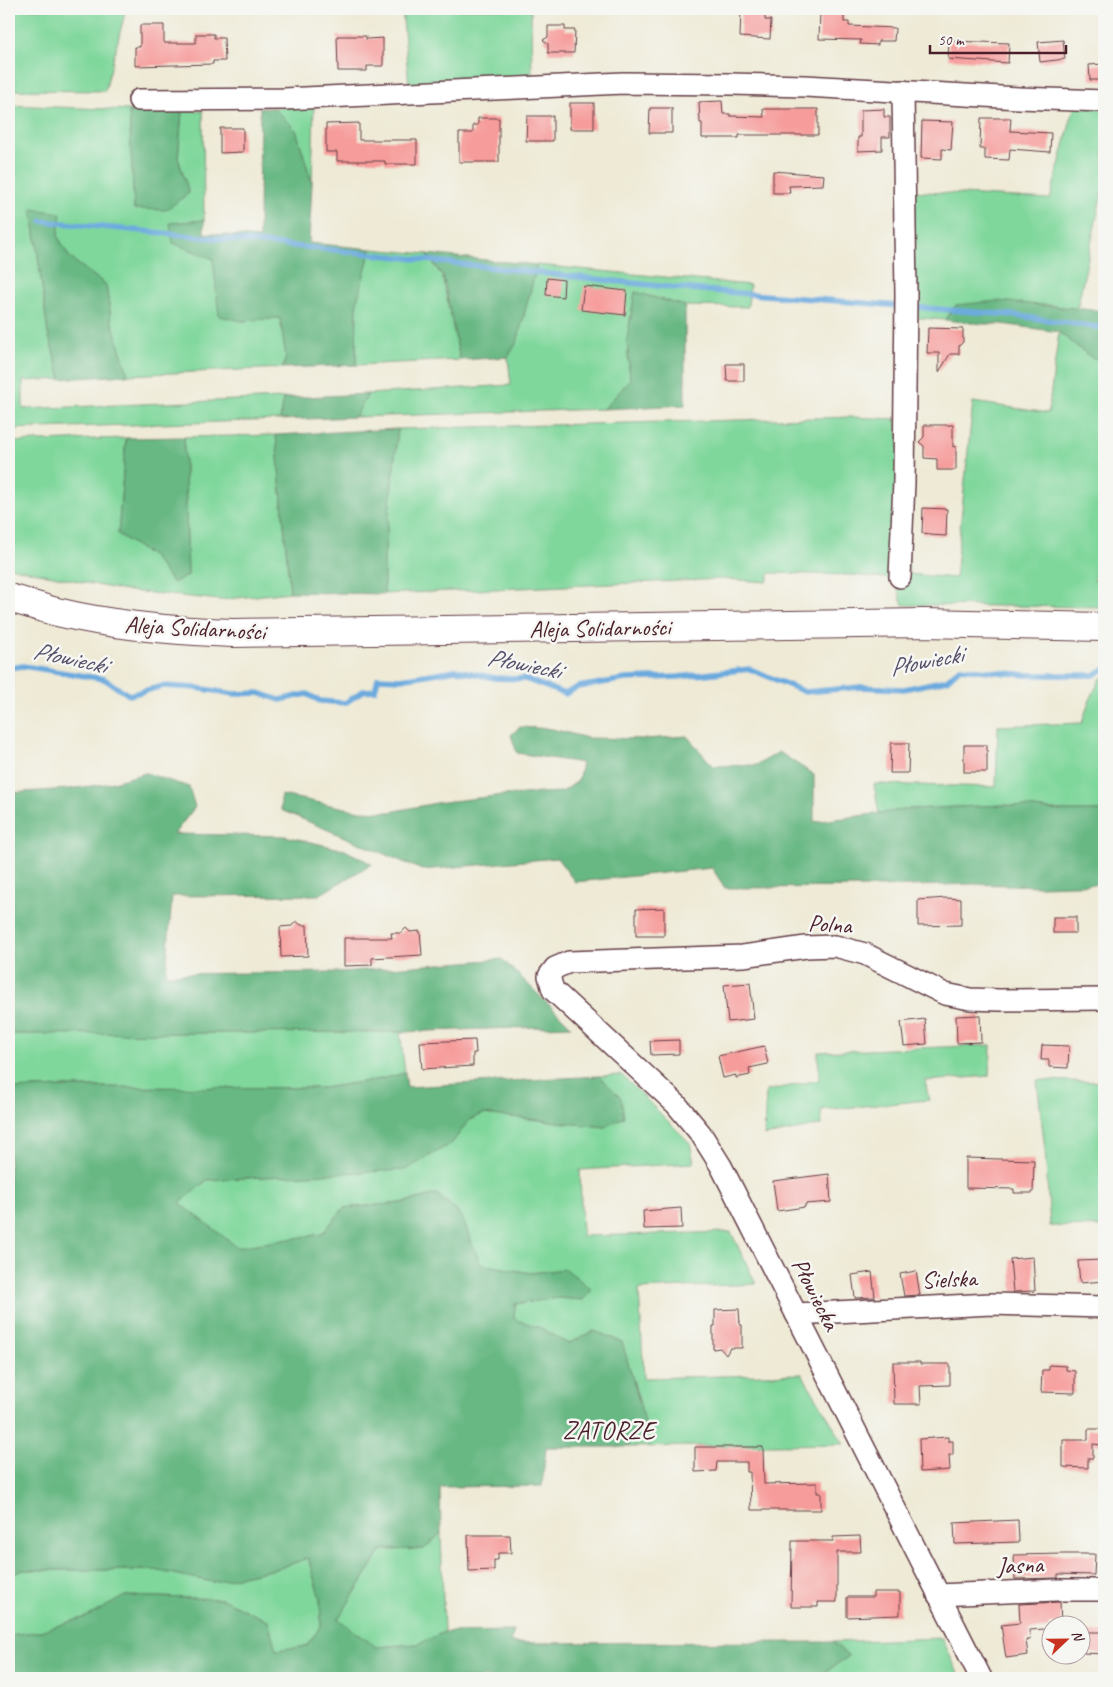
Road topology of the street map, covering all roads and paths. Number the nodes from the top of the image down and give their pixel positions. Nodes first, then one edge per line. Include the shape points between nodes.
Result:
1 (903, 91) junction
2 (139, 100) dead end
3 (1104, 101) edge
4 (900, 577) dead end
5 (9, 598) edge
6 (1104, 627) edge
7 (549, 976) joint
8 (1104, 999) edge
9 (1104, 1307) edge
10 (796, 1314) junction
11 (1104, 1590) edge
12 (938, 1595) junction
13 (981, 1678) edge

1 - 2 street via 624,83 284,98
1 - 3 street
1 - 4 street via 906,295
5 - 6 main road, Aleja Solidarności via 56,612 112,623 172,631 233,634 925,623
7 - 8 street, Polna via 555,968 569,962 743,956 835,946 865,954 945,994 970,999
7 - 10 street, Płowiecka via 553,990 676,1104 701,1134 721,1166
9 - 10 street, Sielska via 991,1304
10 - 12 street, Płowiecka
11 - 12 street, Jasna
12 - 13 street, Płowiecka

